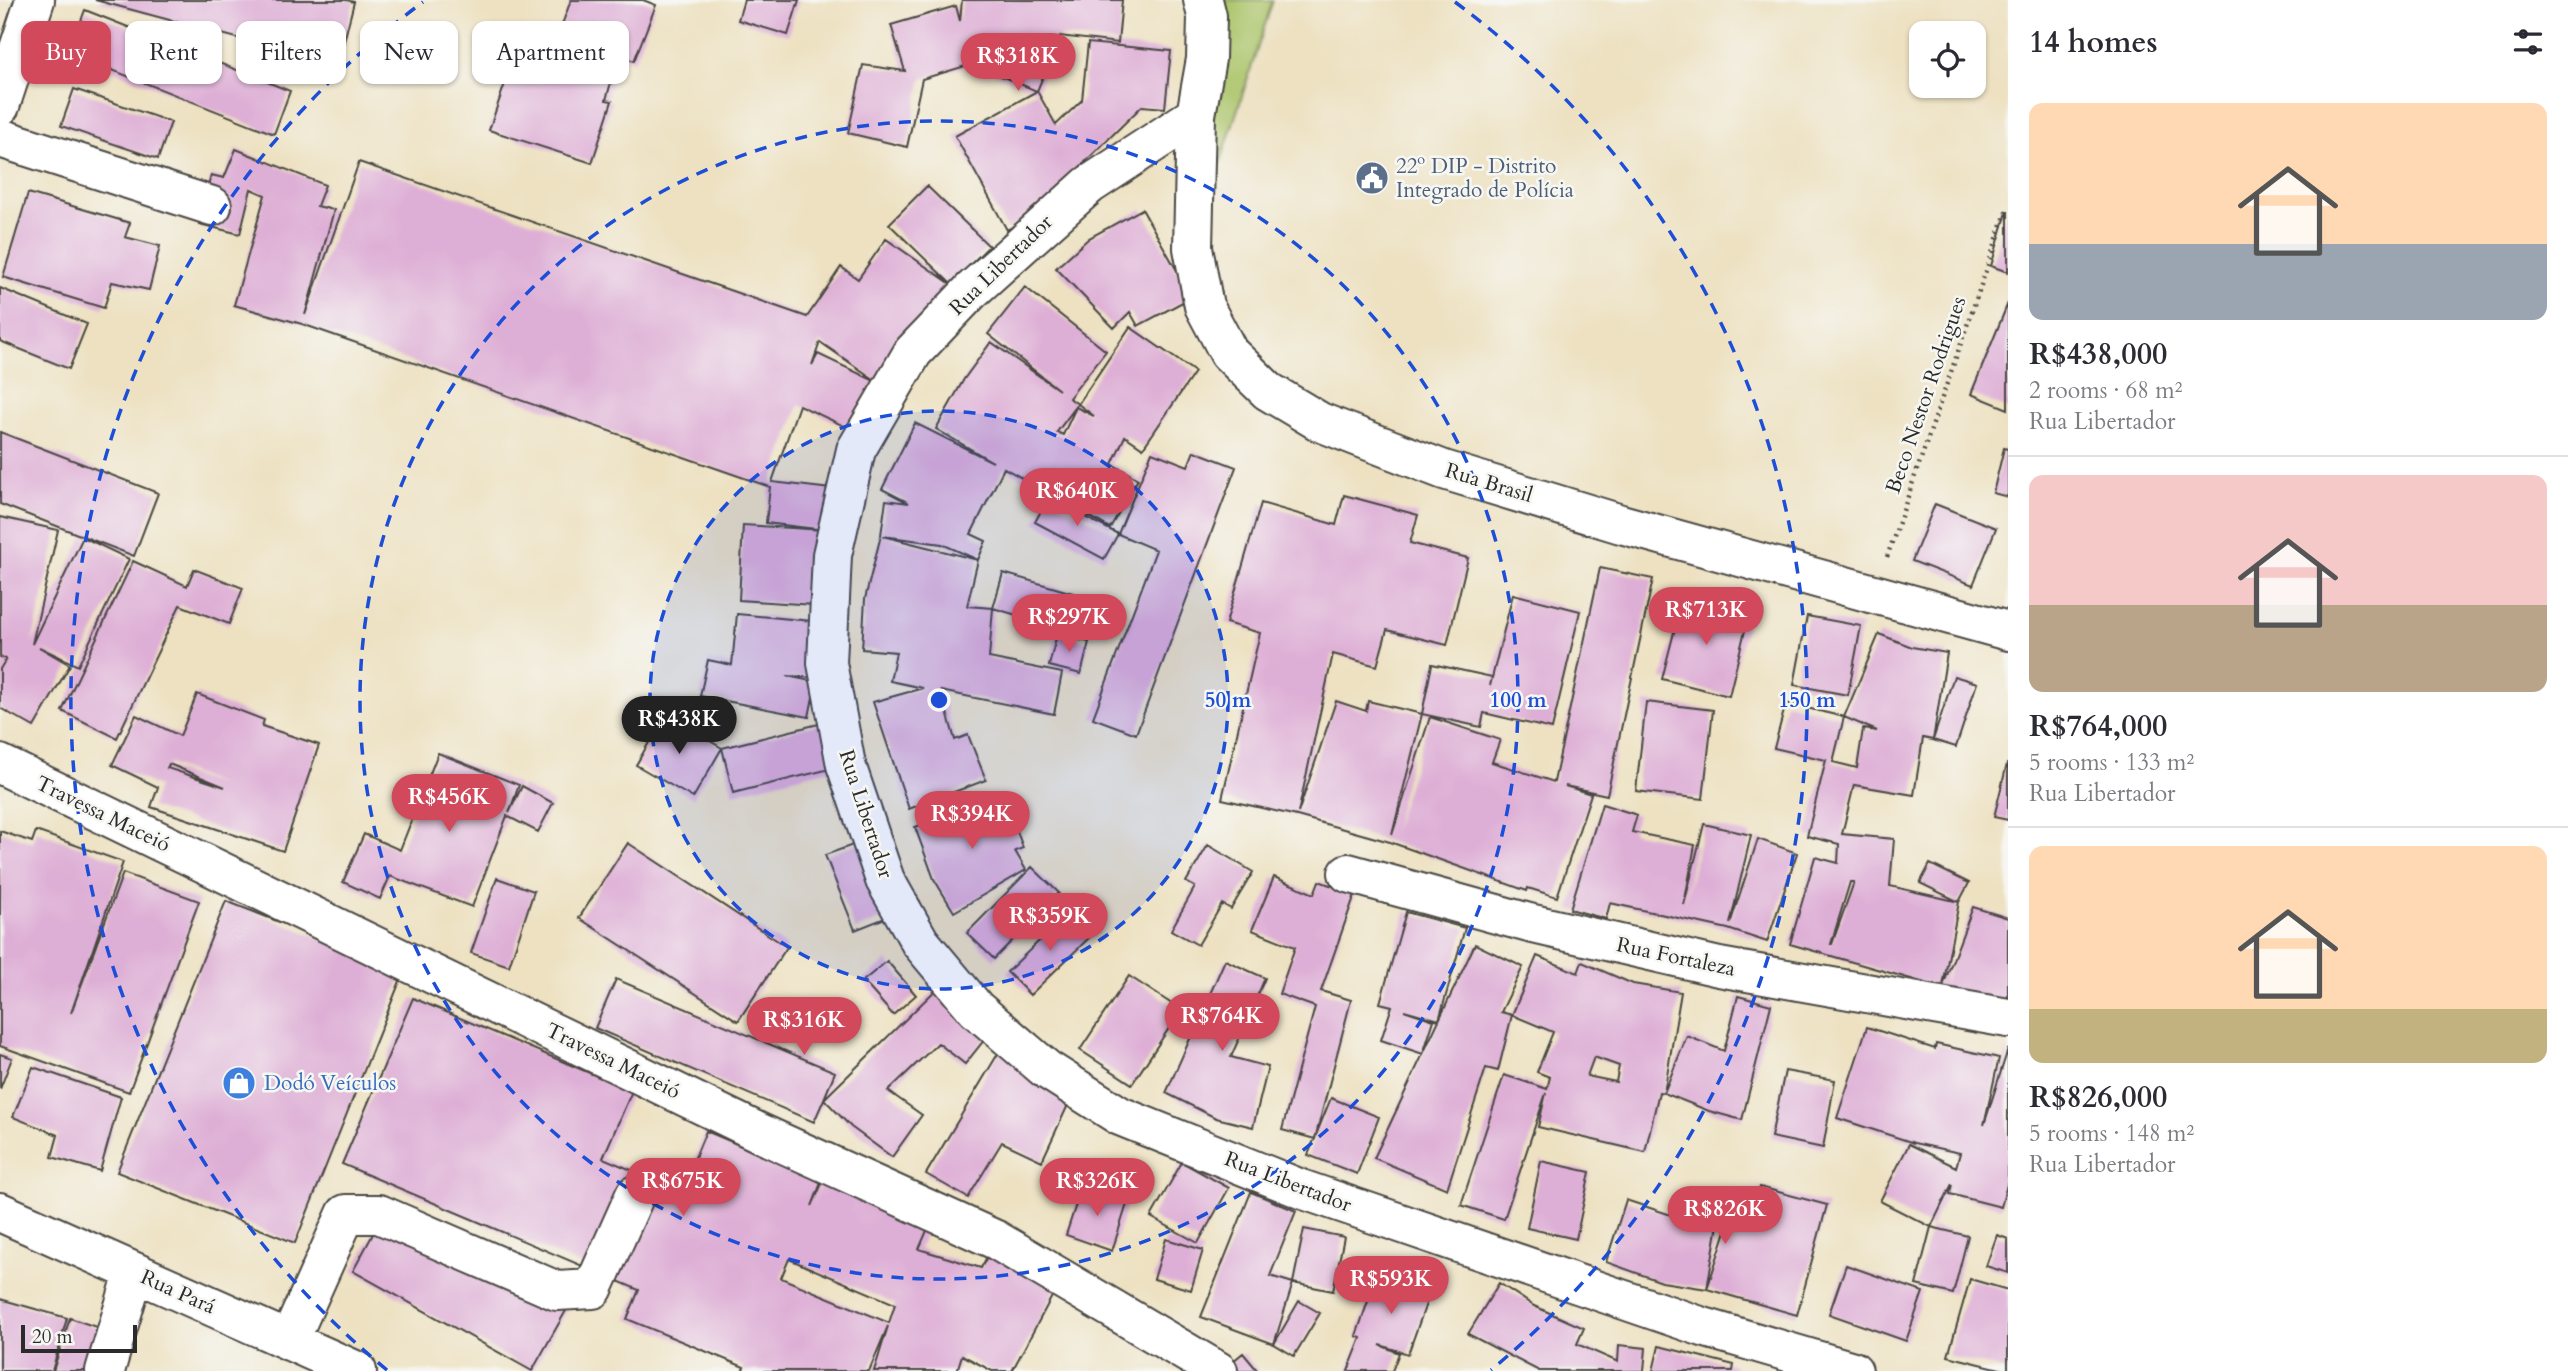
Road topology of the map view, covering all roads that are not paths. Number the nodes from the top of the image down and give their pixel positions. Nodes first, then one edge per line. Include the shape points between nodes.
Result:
1 (35, 0) edge
2 (1203, 0) edge
3 (0, 106) edge
4 (1196, 115) junction
5 (0, 138) edge
6 (212, 205) dead end
7 (2008, 631) edge
8 (0, 764) edge
9 (1349, 873) dead end
10 (2008, 1018) edge
11 (635, 1195) dead end
12 (0, 1212) edge
13 (134, 1273) junction
14 (289, 1341) junction
15 (105, 1371) edge
16 (357, 1371) edge
17 (1218, 1371) edge
18 (1853, 1371) edge

1 - 3 street
2 - 4 street via 1206,59
4 - 7 street, Rua Brasil via 1193,248 1204,306 1229,353 1268,391 1320,422 1444,470 1620,524
4 - 18 street, Rua Libertador via 1089,185 972,290 913,352 856,450 832,555 827,663 846,765 885,880 920,942 976,1009 1046,1069 1120,1116 1301,1189 1703,1327
5 - 6 street
8 - 17 street, Travessa Maceió via 760,1133 996,1240
9 - 10 street, Rua Fortaleza via 1529,923 1719,967
11 - 14 street via 593,1289 581,1290 557,1291 379,1214 346,1214
12 - 13 street, Rua Pará
13 - 14 street, Rua Pará
13 - 15 street
14 - 16 street, Rua Pará

